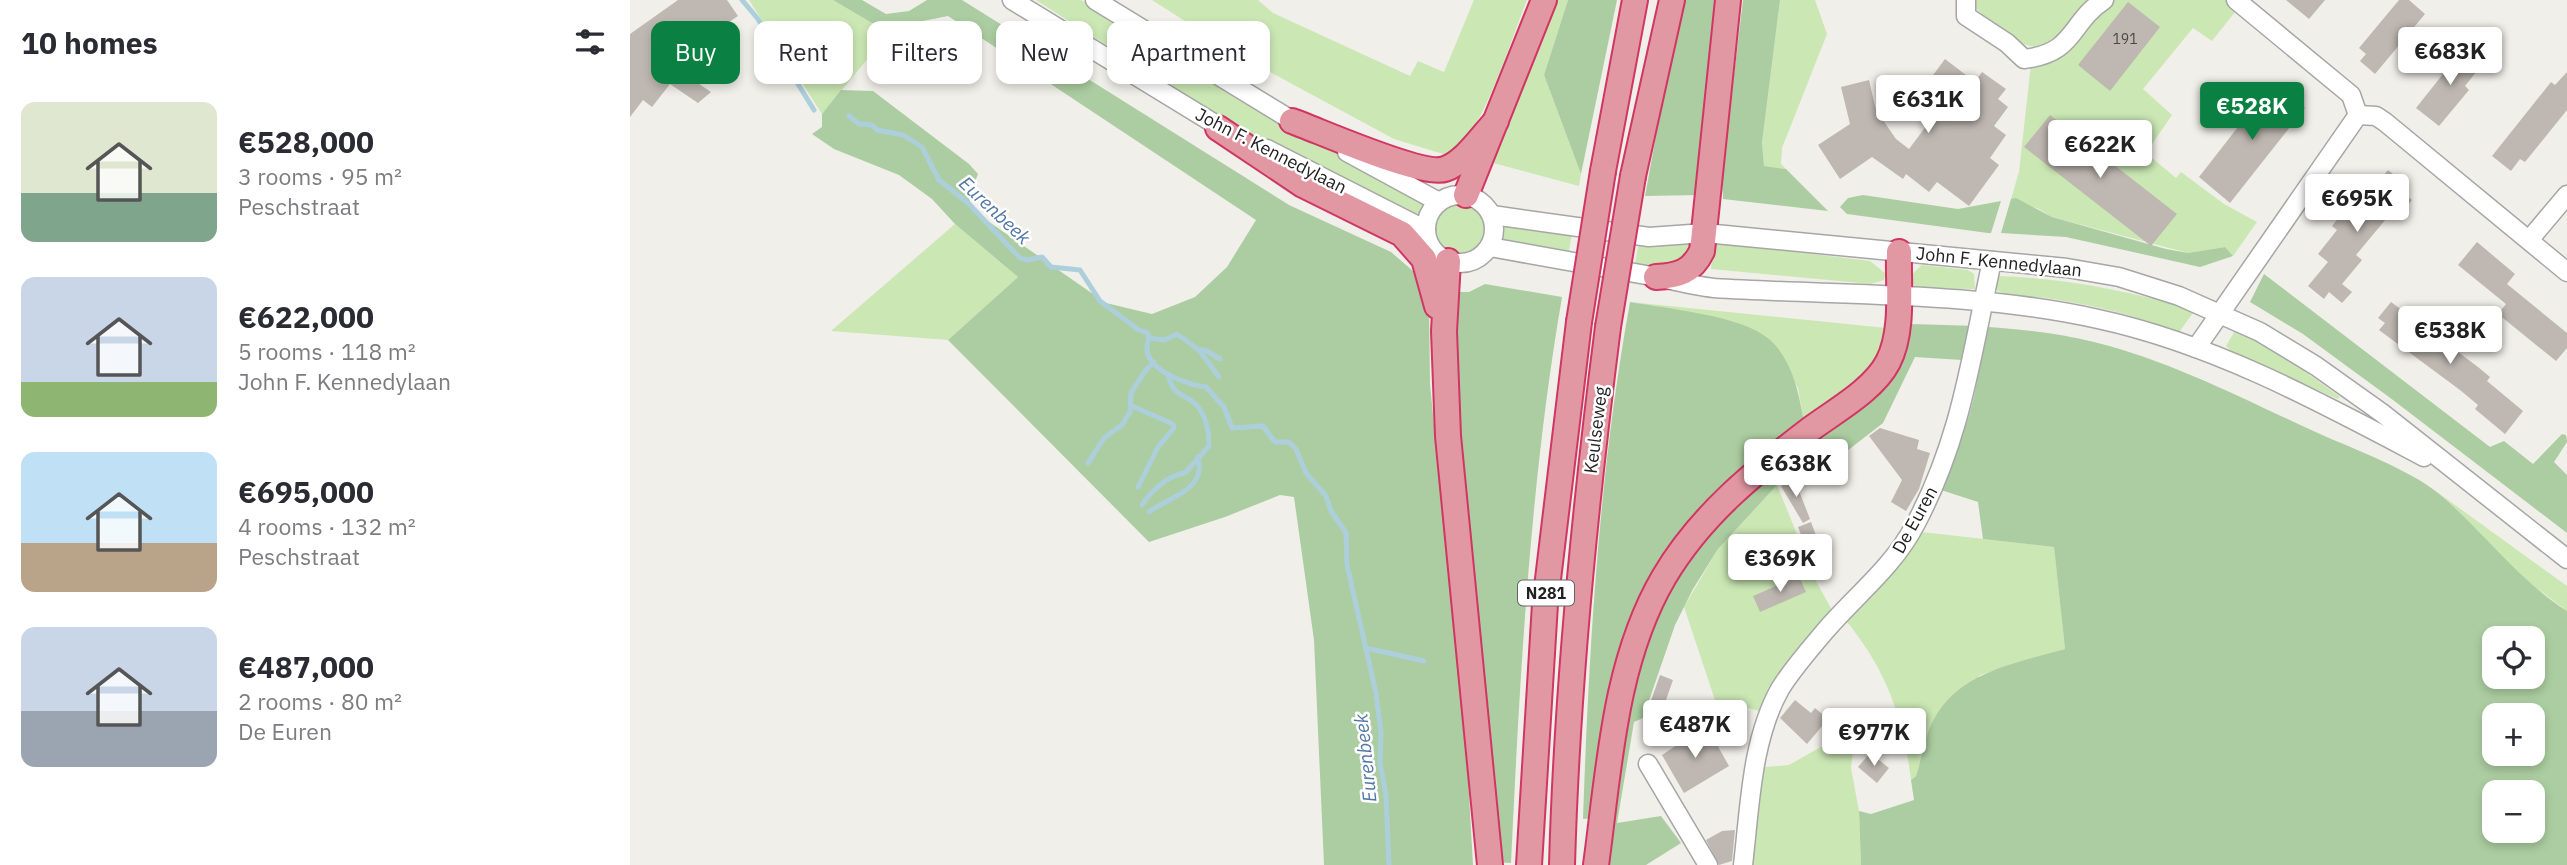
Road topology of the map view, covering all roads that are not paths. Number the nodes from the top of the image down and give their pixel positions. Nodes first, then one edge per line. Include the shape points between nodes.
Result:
1 (1013, 0) edge
2 (1095, 0) edge
3 (1545, 0) edge
4 (1635, 0) edge
5 (1672, 0) edge
6 (1728, 0) edge
7 (1966, 0) edge
8 (2104, 0) edge
9 (2236, 0) edge
10 (2358, 115) junction
11 (1292, 121) junction
12 (1496, 121) junction
13 (1218, 128) junction
14 (1466, 195) junction
15 (2567, 195) edge
16 (1439, 202) junction
17 (1492, 215) junction
18 (1426, 230) junction
19 (1705, 233) junction
20 (2529, 240) junction
21 (1490, 247) junction
22 (1899, 252) junction
23 (1448, 261) junction
24 (1992, 261) junction
25 (2567, 272) edge
26 (1656, 277) junction
27 (1898, 296) junction
28 (1983, 302) junction
29 (2219, 313) junction
30 (1444, 331) junction
31 (2196, 348) junction
32 (2452, 471) junction
33 (2567, 559) edge
34 (1648, 764) dead end
35 (1490, 865) edge
36 (1529, 865) edge
37 (1562, 865) edge
38 (1596, 865) edge
39 (1708, 865) edge
40 (1743, 865) edge

1 - 13 street, John F. Kennedylaan
2 - 11 street, John F. Kennedylaan
3 - 12 highway
4 - 36 highway, Keulseweg / N281, bridge via 1579,322 1545,604
5 - 37 highway, Keulseweg / N281, bridge via 1633,176 1608,327 1577,608 1565,751
6 - 19 highway
7 - 8 street via 1966,16 1997,35 2024,60 2058,50
9 - 10 street via 2351,95
10 - 20 street via 2376,116 2385,122
10 - 29 street
11 - 12 highway via 1410,167 1437,172 1458,161
11 - 16 street, John F. Kennedylaan
12 - 14 highway
13 - 18 street, John F. Kennedylaan
13 - 30 highway via 1303,186 1402,234 1423,259
14 - 16 street
14 - 17 street via 1483,203
15 - 20 street
16 - 18 street via 1429,214
17 - 19 street, John F. Kennedylaan via 1649,237
17 - 21 street via 1495,227
18 - 23 street via 1432,247
19 - 22 street, John F. Kennedylaan
19 - 26 highway via 1702,251 1688,270
20 - 25 street
21 - 23 street via 1470,262
21 - 26 street, John F. Kennedylaan
22 - 24 street, John F. Kennedylaan
22 - 27 highway
23 - 30 highway
24 - 28 street, De Euren
24 - 29 street, John F. Kennedylaan via 2119,277
26 - 27 street, John F. Kennedylaan via 1711,288
27 - 28 street, John F. Kennedylaan
27 - 38 highway via 1895,339 1883,370 1734,489 1701,523 1659,586 1641,626 1620,704
28 - 31 street, John F. Kennedylaan via 2099,319
28 - 40 street, De Euren via 1949,453 1915,526 1897,555 1797,667 1769,713 1759,745
29 - 31 street
29 - 32 street, John F. Kennedylaan via 2316,366
30 - 35 highway via 1448,436
31 - 32 street, John F. Kennedylaan via 2313,398
32 - 33 street, John F. Kennedylaan
34 - 39 street

